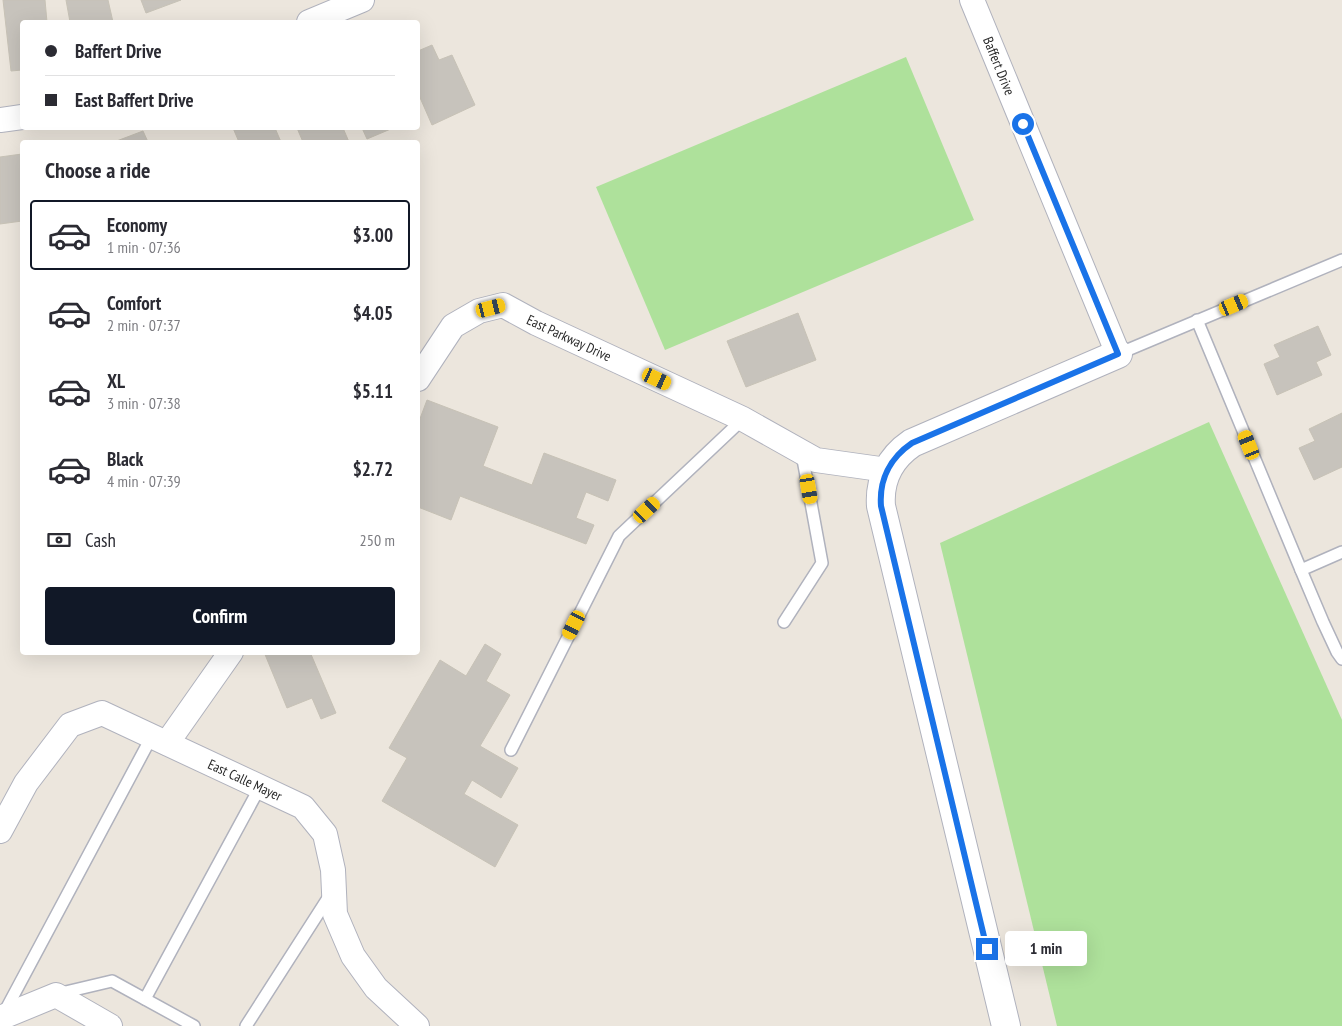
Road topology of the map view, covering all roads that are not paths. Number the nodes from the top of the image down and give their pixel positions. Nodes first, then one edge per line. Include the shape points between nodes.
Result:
1 (362, 0) edge
2 (972, 0) edge
3 (314, 20) edge
4 (20, 117) edge
5 (0, 120) edge
6 (1342, 260) edge
7 (1198, 320) junction
8 (1118, 354) junction
9 (420, 375) edge
10 (743, 419) junction
11 (802, 452) junction
12 (887, 470) junction
13 (1342, 552) edge
14 (1301, 570) junction
15 (784, 622) dead end
16 (229, 655) edge
17 (1342, 659) edge
18 (159, 739) junction
19 (511, 750) dead end
20 (260, 787) junction
21 (0, 831) edge
22 (334, 889) junction
23 (56, 995) junction
24 (145, 999) junction
25 (1, 1017) edge
26 (110, 1026) edge
27 (194, 1026) edge
28 (246, 1026) edge
29 (417, 1026) edge
30 (1006, 1026) edge

1 - 3 street
2 - 8 street, Baffert Drive
4 - 5 street
6 - 7 lane
7 - 8 lane
7 - 14 lane
8 - 12 street via 912,443 895,457
9 - 10 street, East Parkway Drive via 453,326 479,311 502,305
10 - 11 street, East Parkway Drive
10 - 19 lane via 619,536
11 - 12 street, East Parkway Drive via 816,460
11 - 15 lane via 822,563
12 - 30 street via 881,506
13 - 14 lane
14 - 17 lane
16 - 18 street
18 - 20 street, East Calle Mayer
18 - 21 street, East Calle Mayer via 102,712 70,725 26,783
18 - 25 lane
20 - 22 street, East Calle Mayer via 303,807 325,834
20 - 24 lane
22 - 28 lane
22 - 29 street, East Calle Mayer via 335,914 353,956 376,988
23 - 24 lane via 112,981
23 - 25 street
23 - 26 street
24 - 27 lane

